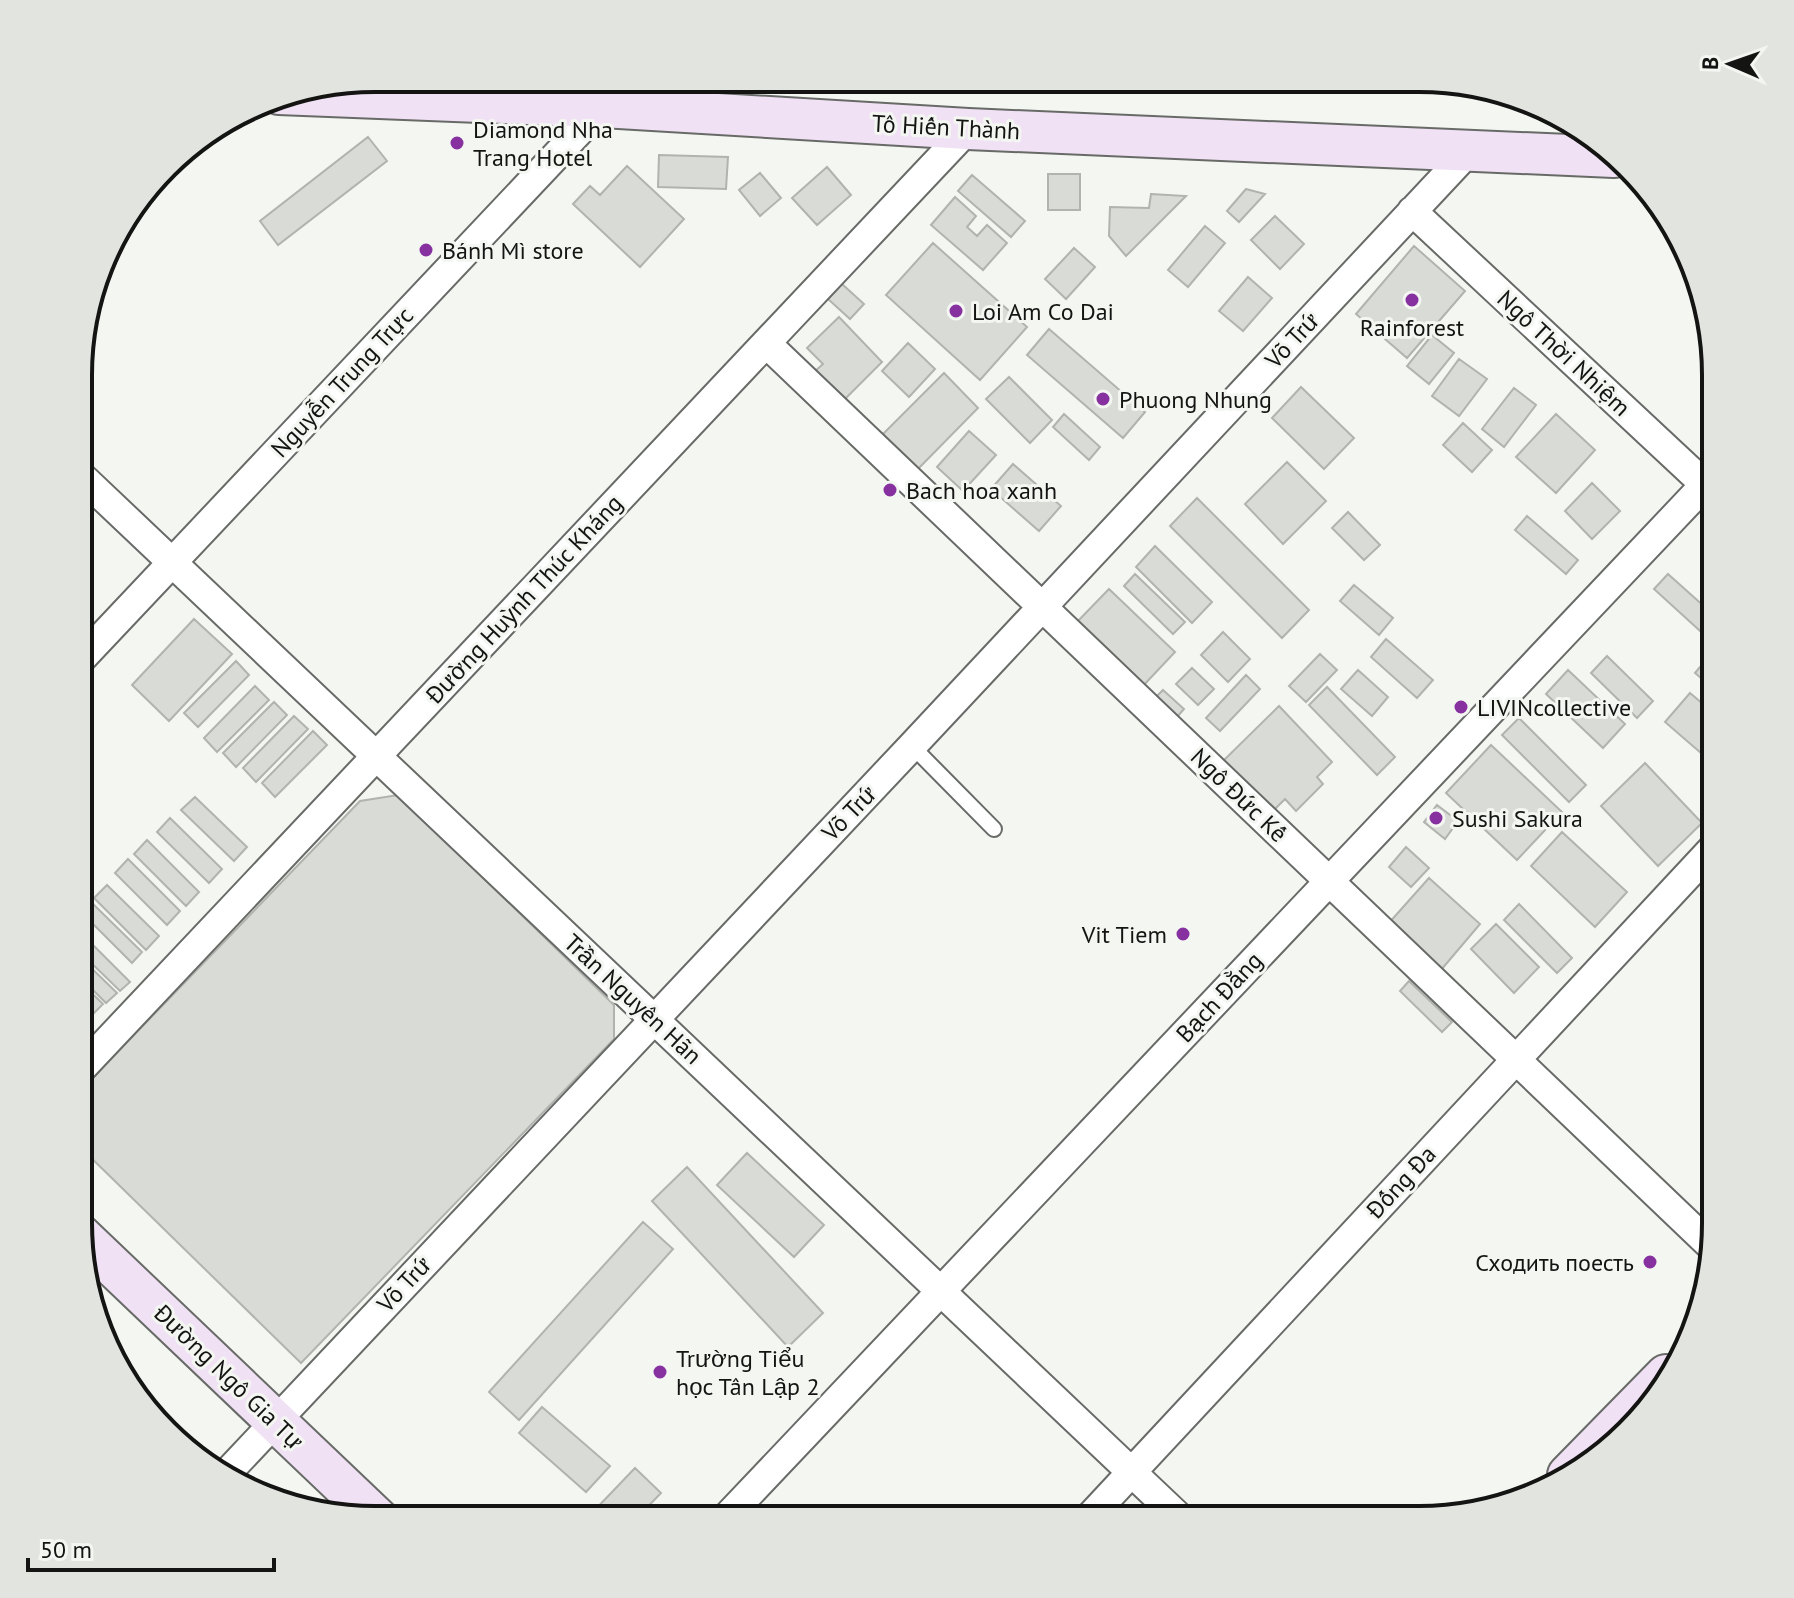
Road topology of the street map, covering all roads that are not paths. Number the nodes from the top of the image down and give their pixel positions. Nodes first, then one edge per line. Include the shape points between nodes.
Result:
1 (602, 93) edge
2 (341, 94) edge
3 (968, 129) junction
4 (1469, 151) junction
5 (1599, 156) edge
6 (1412, 211) junction
7 (766, 343) junction
8 (1701, 474) edge
9 (92, 487) edge
10 (1701, 495) edge
11 (172, 562) junction
12 (1041, 606) junction
13 (92, 647) edge
14 (912, 746) junction
15 (376, 756) junction
16 (994, 829) dead end
17 (1702, 860) edge
18 (1329, 881) junction
19 (654, 1019) junction
20 (93, 1056) edge
21 (1516, 1059) junction
22 (1701, 1237) edge
23 (93, 1248) edge
24 (941, 1291) junction
25 (1633, 1408) edge
26 (275, 1421) junction
27 (1617, 1425) edge
28 (232, 1467) edge
29 (1132, 1471) junction
30 (364, 1505) edge
31 (1100, 1505) edge
32 (1167, 1505) edge
33 (738, 1506) edge

1 - 2 street, Tô Hiến Thành
1 - 3 street, Tô Hiến Thành
1 - 11 street, Nguyễn Trung Trực
3 - 4 street, Tô Hiến Thành
3 - 7 street, Đường Huỳnh Thúc Kháng
4 - 5 street, Tô Hiến Thành
4 - 6 street, Võ Trứ
6 - 8 street, Ngô Thời Nhiệm
6 - 12 street, Võ Trứ
7 - 12 street, Ngô Đức Kế
7 - 15 street, Đường Huỳnh Thúc Kháng
9 - 11 street, Trần Nguyên Hãn
10 - 18 street, Bạch Đằng
11 - 13 street, Nguyễn Trung Trực
11 - 15 street, Trần Nguyên Hãn
12 - 14 street, Võ Trứ
12 - 18 street, Ngô Đức Kế
14 - 16 lane
14 - 19 street, Võ Trứ
15 - 19 street, Trần Nguyên Hãn
15 - 20 street, Đường Huỳnh Thúc Kháng
17 - 21 street, Đống Đa
18 - 21 street, Ngô Đức Kế
18 - 24 street, Bạch Đằng
19 - 24 street, Trần Nguyên Hãn
19 - 26 street, Võ Trứ
21 - 22 street, Ngô Đức Kế
21 - 29 street, Đống Đa
23 - 26 street, Đường Ngô Gia Tự
24 - 29 street, Trần Nguyên Hãn
24 - 33 street, Bạch Đằng
25 - 27 street
26 - 28 street, Võ Trứ
26 - 30 street, Đường Ngô Gia Tự
29 - 31 street, Đống Đa
29 - 32 street, Trần Nguyên Hãn

